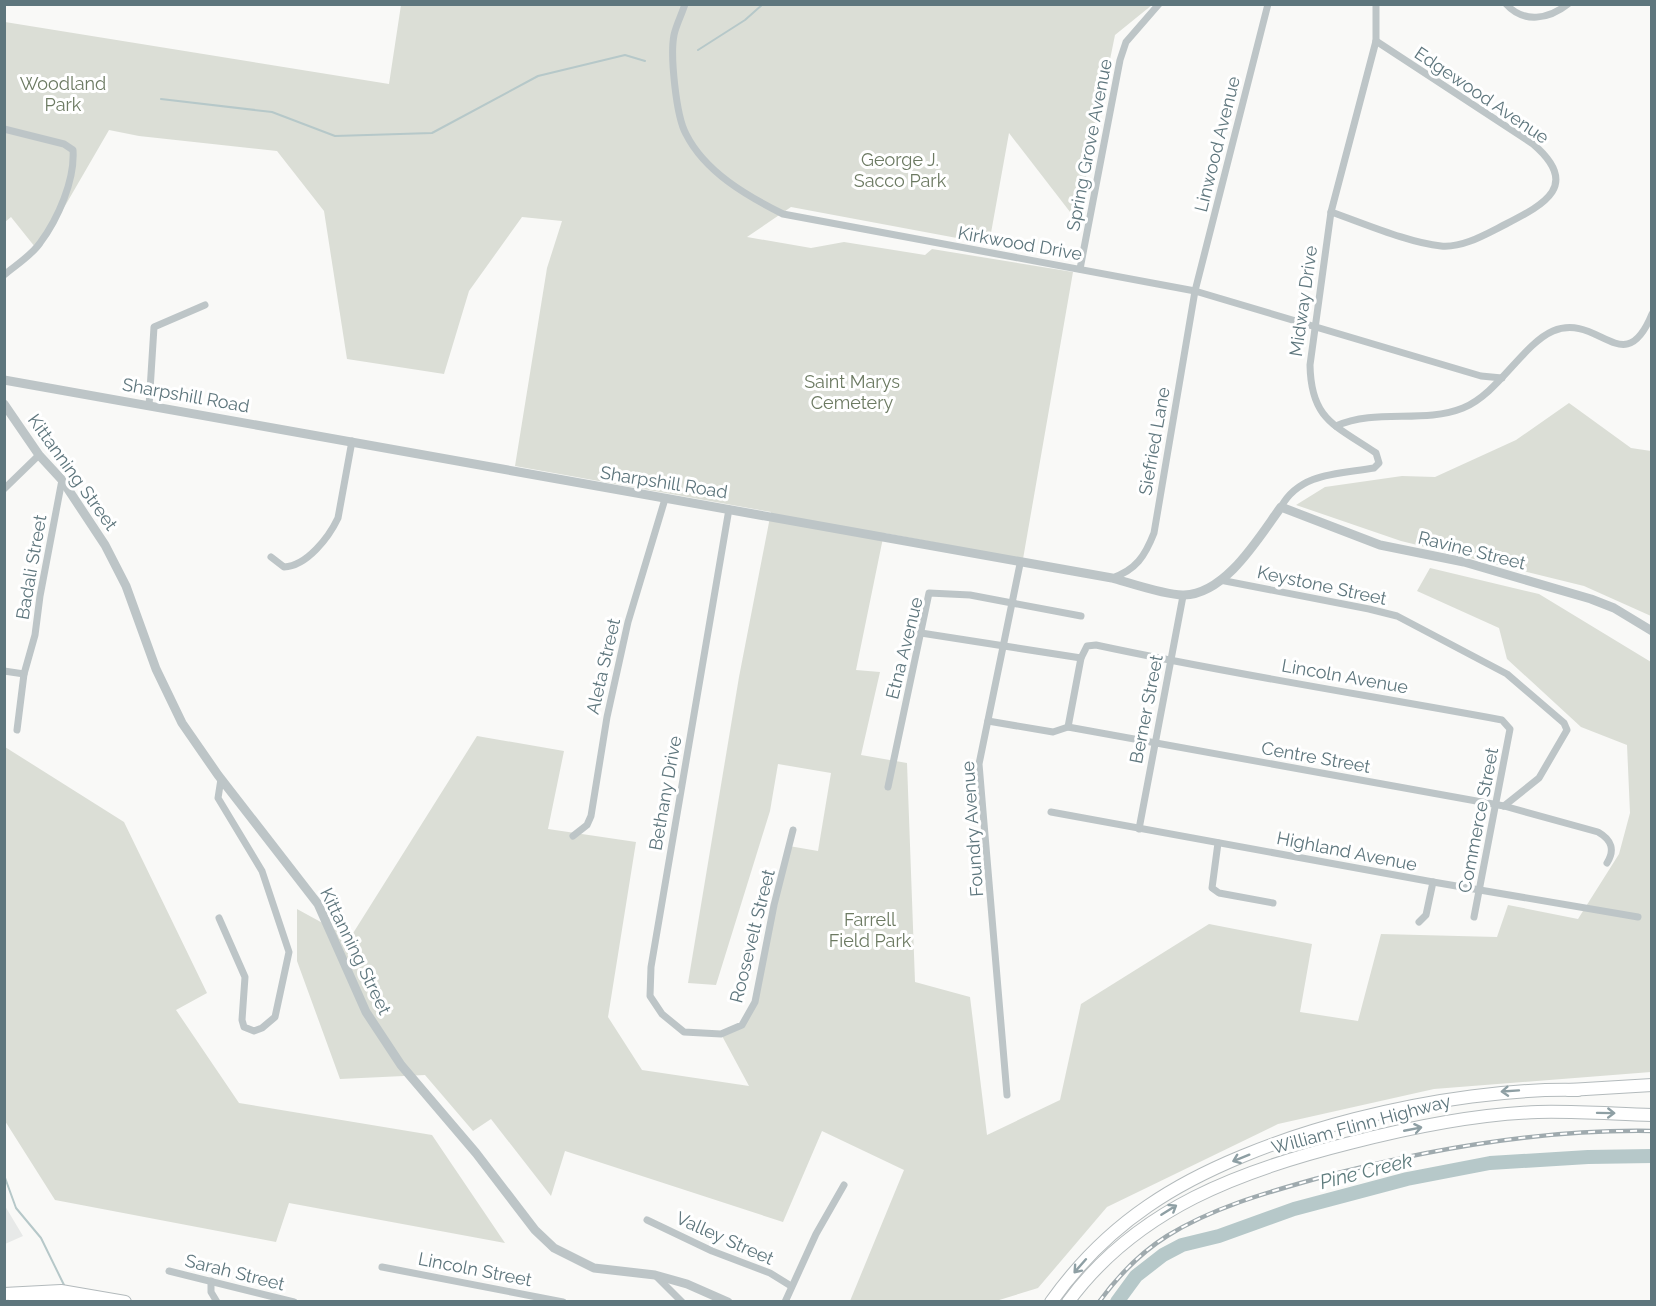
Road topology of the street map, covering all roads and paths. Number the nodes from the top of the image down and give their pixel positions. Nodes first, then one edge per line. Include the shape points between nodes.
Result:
1 (685, 4) edge
2 (1159, 4) edge
3 (1268, 4) edge
4 (1376, 4) edge
5 (1506, 4) edge
6 (1568, 4) edge
7 (1376, 41) junction
8 (4, 129) edge
9 (1330, 212) junction
10 (1080, 269) junction
11 (4, 274) edge
12 (1195, 291) junction
13 (205, 304) dead end
14 (1652, 314) edge
15 (1315, 325) junction
16 (1502, 378) junction
17 (4, 380) edge
18 (4, 404) edge
19 (149, 406) junction
20 (1336, 426) junction
21 (352, 441) junction
22 (39, 455) junction
23 (62, 480) junction
24 (4, 489) edge
25 (665, 499) junction
26 (1281, 507) junction
27 (729, 509) junction
28 (271, 557) dead end
29 (1020, 564) junction
30 (1112, 578) junction
31 (1220, 580) junction
32 (1183, 596) junction
33 (1013, 604) junction
34 (1081, 616) dead end
35 (1652, 631) edge
36 (921, 633) junction
37 (1005, 646) junction
38 (1081, 658) junction
39 (1171, 662) junction
40 (4, 671) edge
41 (24, 674) junction
42 (988, 721) junction
43 (1068, 727) junction
44 (1510, 729) joint
45 (17, 730) dead end
46 (1154, 743) junction
47 (221, 779) junction
48 (888, 787) dead end
49 (1500, 806) junction
50 (1051, 812) dead end
51 (1139, 829) junction
52 (793, 830) dead end
53 (573, 836) dead end
54 (1218, 843) junction
55 (1607, 863) dead end
56 (1433, 882) junction
57 (1480, 890) junction
58 (1273, 903) dead end
59 (1474, 917) dead end
60 (1638, 917) dead end
61 (219, 918) dead end
62 (1419, 921) dead end
63 (721, 1034) joint
64 (1652, 1085) edge
65 (1569, 1090) junction
66 (1652, 1091) edge
67 (1007, 1095) dead end
68 (1652, 1115) edge
69 (844, 1185) dead end
70 (647, 1220) dead end
71 (382, 1267) dead end
72 (169, 1271) dead end
73 (655, 1275) junction
74 (211, 1281) junction
75 (791, 1286) junction
76 (4, 1294) edge
77 (50, 1295) edge
78 (14, 1302) edge
79 (73, 1302) edge
80 (125, 1302) edge
81 (217, 1302) edge
82 (294, 1302) edge
83 (563, 1302) edge
84 (682, 1302) edge
85 (728, 1302) edge
86 (784, 1302) edge
87 (1052, 1302) edge
88 (1068, 1302) edge

1 - 10 street, Kirkwood Drive via 674,35 675,89 685,134 712,167 746,196 783,214
2 - 10 street, Spring Grove Avenue via 1126,42 1120,60
3 - 12 street, Linwood Avenue
4 - 7 street, Midway Drive
5 - 6 street via 1524,16 1545,17
7 - 9 street, Midway Drive
7 - 9 street, Edgewood Avenue via 1533,144 1553,165 1557,175 1555,187 1551,197 1539,207 1457,245 1431,244
8 - 11 street via 64,144 73,150 74,164 58,211 40,244
9 - 15 street, Midway Drive
10 - 12 street, Kirkwood Drive
12 - 15 street, Kirkwood Drive
12 - 30 street, Siefried Lane via 1154,533 1136,566
13 - 19 street via 154,327
14 - 16 street via 1643,334 1626,345 1581,329 1552,331
15 - 16 street, Kirkwood Drive via 1481,376
15 - 20 street, Midway Drive via 1310,386 1315,404
16 - 20 street via 1480,399 1463,408 1445,413 1369,418
17 - 19 street, Sharpshill Road
18 - 22 street, Kittanning Street
19 - 21 street, Sharpshill Road
20 - 26 street, Midway Drive via 1376,453 1379,463 1374,468 1336,472 1300,485 1288,494
21 - 25 street, Sharpshill Road
21 - 28 street via 333,528 299,564 284,567
22 - 23 street, Kittanning Street
22 - 24 street
23 - 41 street, Badali Street via 35,635
23 - 47 street, Kittanning Street via 105,545 126,586 156,669 178,714
25 - 27 street, Sharpshill Road
25 - 53 street, Aleta Street via 628,622 591,816 587,825
26 - 31 street via 1240,562
26 - 35 street, Ravine Street via 1380,545 1464,562 1591,599
27 - 29 street, Sharpshill Road
27 - 63 street, Bethany Drive via 651,967 650,996 662,1014 684,1032
29 - 30 street, Sharpshill Road
29 - 33 street, Foundry Avenue
30 - 32 street, Sharpshill Road
31 - 32 street via 1202,592
31 - 49 street, Keystone Street via 1396,616 1507,674 1564,723 1567,730 1539,778
32 - 39 street, Berner Street
33 - 34 street, Etna Avenue
33 - 36 street, Etna Avenue via 970,595 929,593
33 - 37 street, Foundry Avenue
36 - 37 street
36 - 48 street, Etna Avenue
37 - 38 street
37 - 42 street, Foundry Avenue
38 - 39 street, Lincoln Avenue via 1087,646 1096,645
38 - 43 street
39 - 44 street, Lincoln Avenue via 1502,720
39 - 46 street, Berner Street
40 - 41 street
41 - 45 street, Badali Street
42 - 43 street, Centre Street via 1053,732
42 - 67 street, Foundry Avenue via 979,764
43 - 46 street, Centre Street
44 - 49 street, Commerce Street
46 - 49 street, Centre Street
46 - 51 street, Berner Street
47 - 61 street via 218,798 262,871 289,952 275,1017 262,1028 244,1027 245,978
47 - 73 street, Kittanning Street via 318,904 381,1038 535,1230 554,1248 594,1268
49 - 55 street, Centre Street via 1575,824 1605,836 1612,849
49 - 57 street, Commerce Street
50 - 51 street, Highland Avenue
51 - 54 street, Highland Avenue
52 - 63 street, Roosevelt Street via 755,1002 742,1025
54 - 56 street, Highland Avenue
54 - 58 street via 1212,888 1219,893
56 - 57 street, Highland Avenue
56 - 62 street via 1426,915
57 - 59 street, Commerce Street
57 - 60 street, Highland Avenue
64 - 65 highway
65 - 66 highway, William Flinn Highway
65 -> 87 highway, William Flinn Highway via 1492,1093 1424,1104 1317,1132 1230,1163 1176,1189 1136,1215 1088,1257
88 -> 68 highway, William Flinn Highway via 1115,1250 1157,1217 1207,1189 1264,1168 1368,1138 1485,1117 1538,1112
69 - 75 street
70 - 75 street, Valley Street via 770,1273
71 - 83 street, Lincoln Street
72 - 74 street, Sarah Street
73 - 84 street
73 - 85 street, Kittanning Street
74 - 81 street via 211,1292
74 - 82 street, Sarah Street
75 - 86 street
76 - 77 highway
77 - 78 highway
77 - 79 highway
77 - 80 highway via 87,1294

